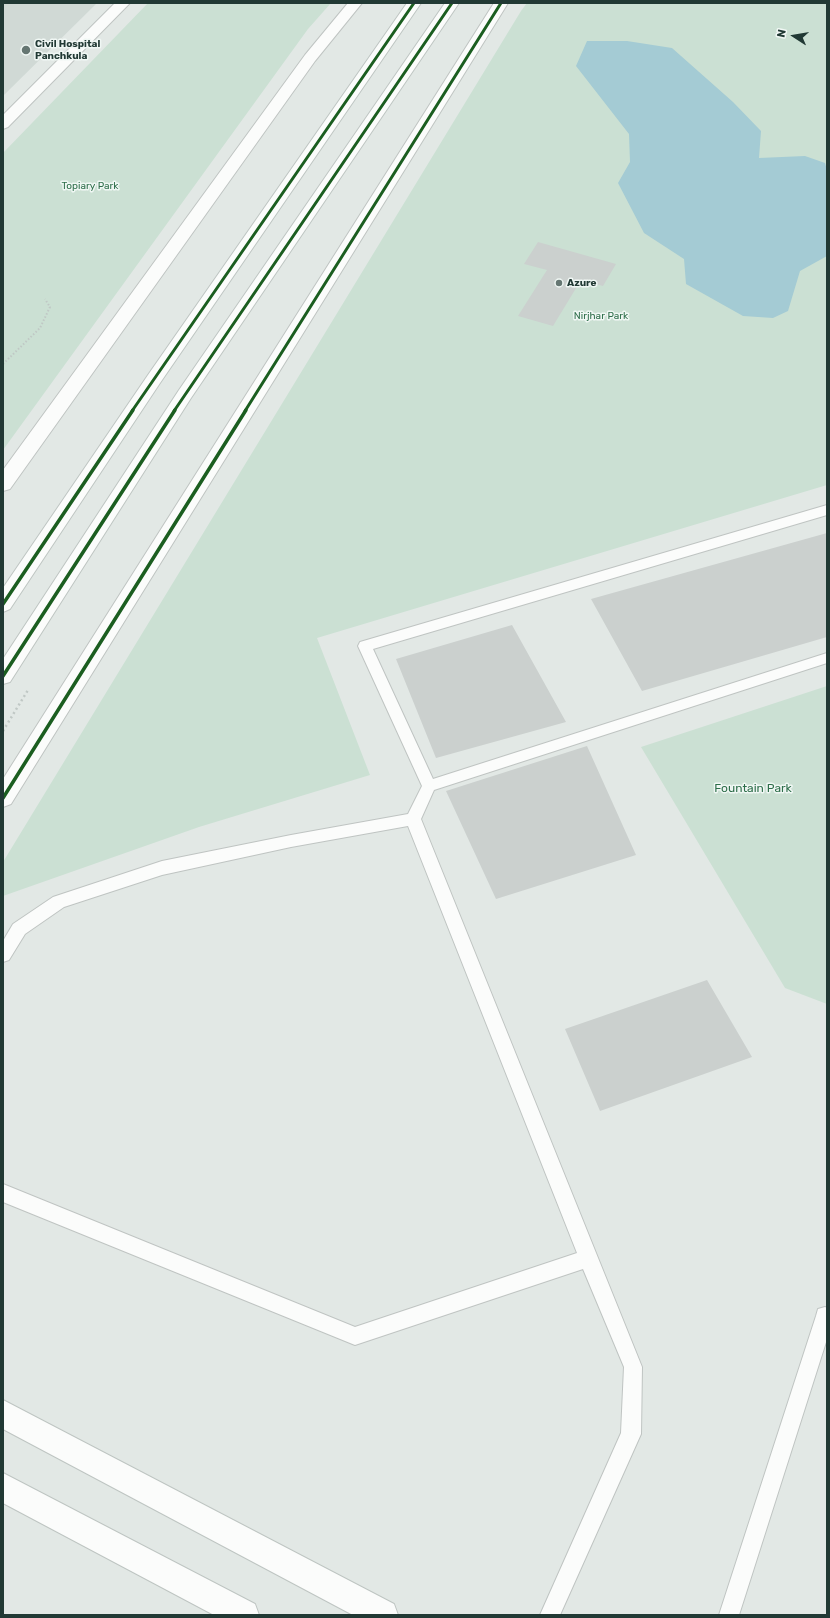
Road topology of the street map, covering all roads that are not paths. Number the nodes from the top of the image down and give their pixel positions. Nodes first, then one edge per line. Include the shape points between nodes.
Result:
1 (123, 3) edge
2 (355, 3) edge
3 (414, 3) edge
4 (452, 3) edge
5 (501, 3) edge
6 (3, 124) edge
7 (3, 484) edge
8 (827, 510) edge
9 (3, 604) edge
10 (827, 658) edge
11 (3, 676) edge
12 (429, 786) junction
13 (3, 798) edge
14 (413, 819) junction
15 (3, 955) edge
16 (3, 1193) edge
17 (588, 1258) junction
18 (825, 1316) dead end
19 (3, 1414) edge
20 (3, 1487) edge
21 (244, 1615) edge
22 (383, 1615) edge
23 (550, 1615) edge
24 (729, 1615) edge

1 - 6 street
2 - 7 street via 310,58
3 - 9 street via 154,379
4 - 11 street via 185,394
5 - 13 street
8 - 12 lane via 365,646
10 - 12 lane
12 - 14 lane
14 - 15 lane via 162,868 59,902 19,929
14 - 17 lane
16 - 17 lane via 355,1336
17 - 23 lane via 633,1367 631,1434
18 - 24 lane
19 - 22 street
20 - 21 street

